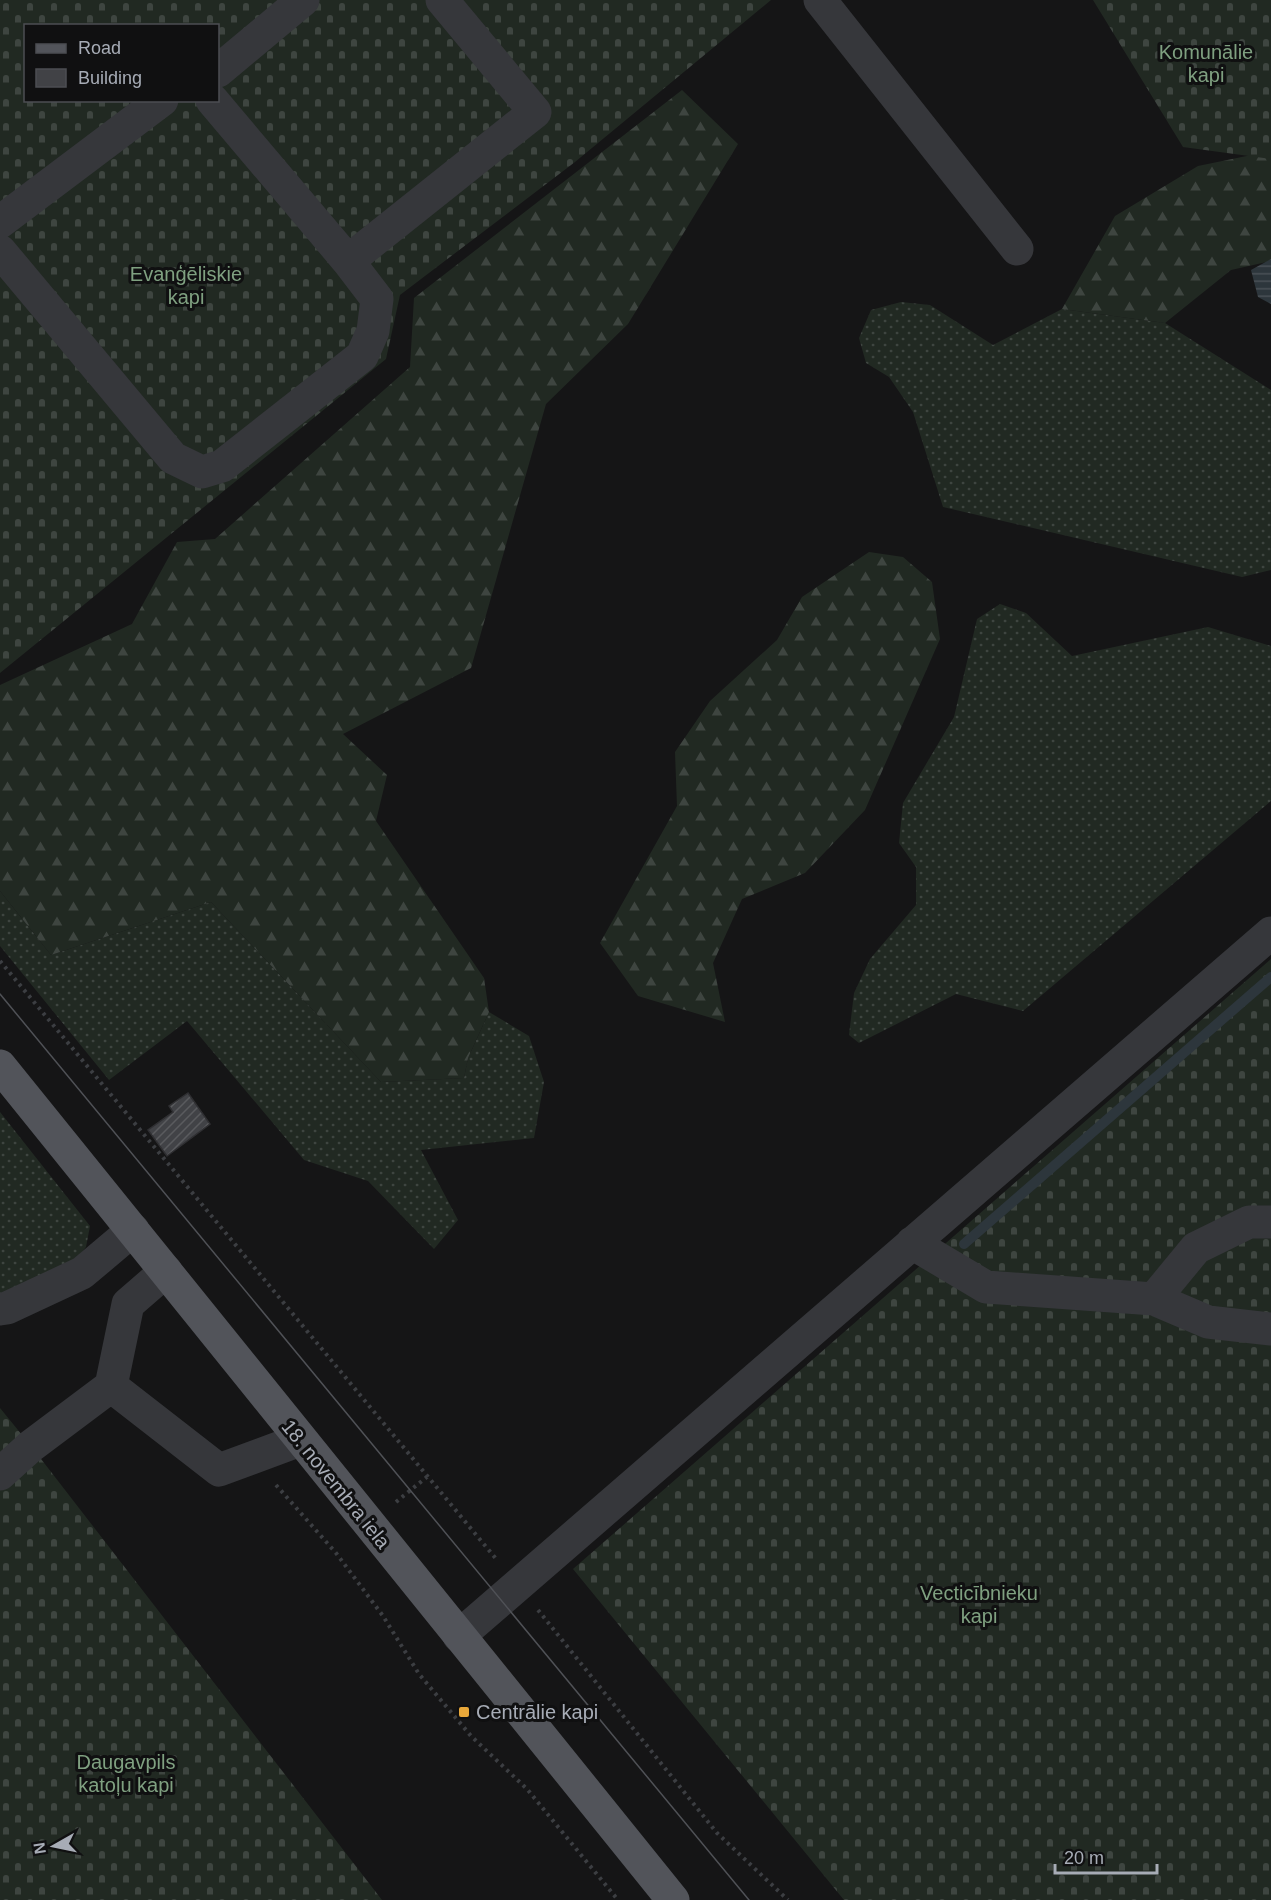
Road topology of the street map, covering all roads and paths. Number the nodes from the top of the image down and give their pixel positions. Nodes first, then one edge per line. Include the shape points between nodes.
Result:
1 (303, 0) edge
2 (442, 0) edge
3 (820, 0) edge
4 (219, 70) edge
5 (159, 102) edge
6 (214, 102) edge
7 (0, 222) edge
8 (1017, 249) dead end
9 (0, 251) edge
10 (348, 261) junction
11 (1271, 933) edge
12 (0, 961) edge
13 (0, 1065) edge
14 (1271, 1222) edge
15 (133, 1230) junction
16 (912, 1243) junction
17 (166, 1271) junction
18 (1154, 1299) junction
19 (0, 1309) edge
20 (1271, 1329) edge
21 (111, 1386) junction
22 (300, 1440) junction
23 (252, 1458) junction
24 (0, 1474) edge
25 (428, 1476) junction
26 (394, 1505) dead end
27 (518, 1585) junction
28 (459, 1636) junction
29 (618, 1900) edge
30 (673, 1900) edge
31 (788, 1900) edge

1 - 4 lane
2 - 10 lane via 535,112
3 - 8 lane
5 - 7 lane
6 - 10 lane
9 - 10 lane via 173,458 202,472 222,466 362,356 373,331 377,299
11 - 16 lane
12 - 25 path
13 - 15 main road, 18. novembra iela
14 - 18 lane via 1249,1222 1196,1248
15 - 17 main road, 18. novembra iela
15 - 19 lane via 82,1273
16 - 18 lane via 986,1287
16 - 27 lane
17 - 21 lane via 128,1304
17 - 22 main road, 18. novembra iela
18 - 20 lane via 1208,1322
21 - 23 lane via 219,1470
21 - 24 lane
22 - 23 lane
22 - 28 main road, 18. novembra iela
23 - 29 path via 336,1554 383,1616 419,1674 471,1736 527,1789
25 - 26 path
25 - 27 path
27 - 28 lane
27 - 31 path via 717,1833
28 - 30 main road, 18. novembra iela

